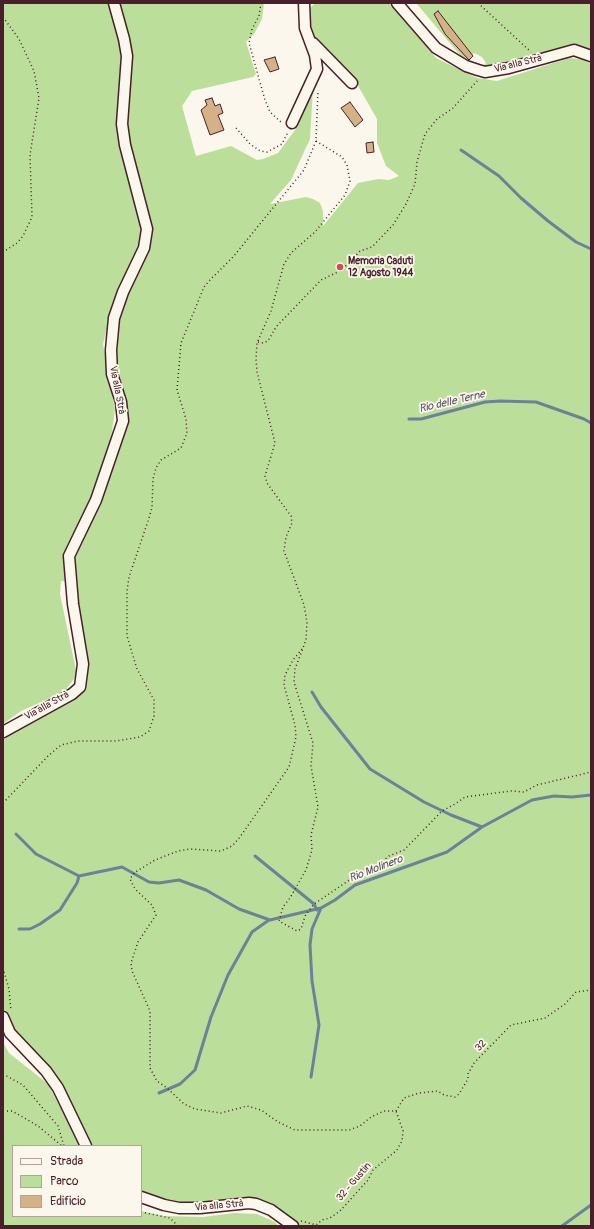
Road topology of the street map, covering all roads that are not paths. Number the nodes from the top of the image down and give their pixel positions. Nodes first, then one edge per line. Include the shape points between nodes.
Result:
1 (114, 3) edge
2 (304, 3) edge
3 (397, 3) edge
4 (310, 40) junction
5 (591, 56) edge
6 (352, 83) dead end
7 (291, 125) road end
8 (3, 732) edge
9 (7, 1015) edge
10 (86, 1145) edge
11 (142, 1197) edge
12 (296, 1223) edge

1 - 8 street, Via alla Strà via 127,56 122,124 125,145 147,229 144,248 114,318 112,374 121,402 123,421 96,500 69,556 72,604 83,664 80,687 72,694
2 - 4 street via 305,28
3 - 5 street, Via alla Strà via 436,48 466,66 485,72 574,50
4 - 6 street
4 - 7 street via 318,69
9 - 10 street via 10,1033 46,1071 58,1088
11 - 12 street, Via alla Strà via 179,1208 256,1204

